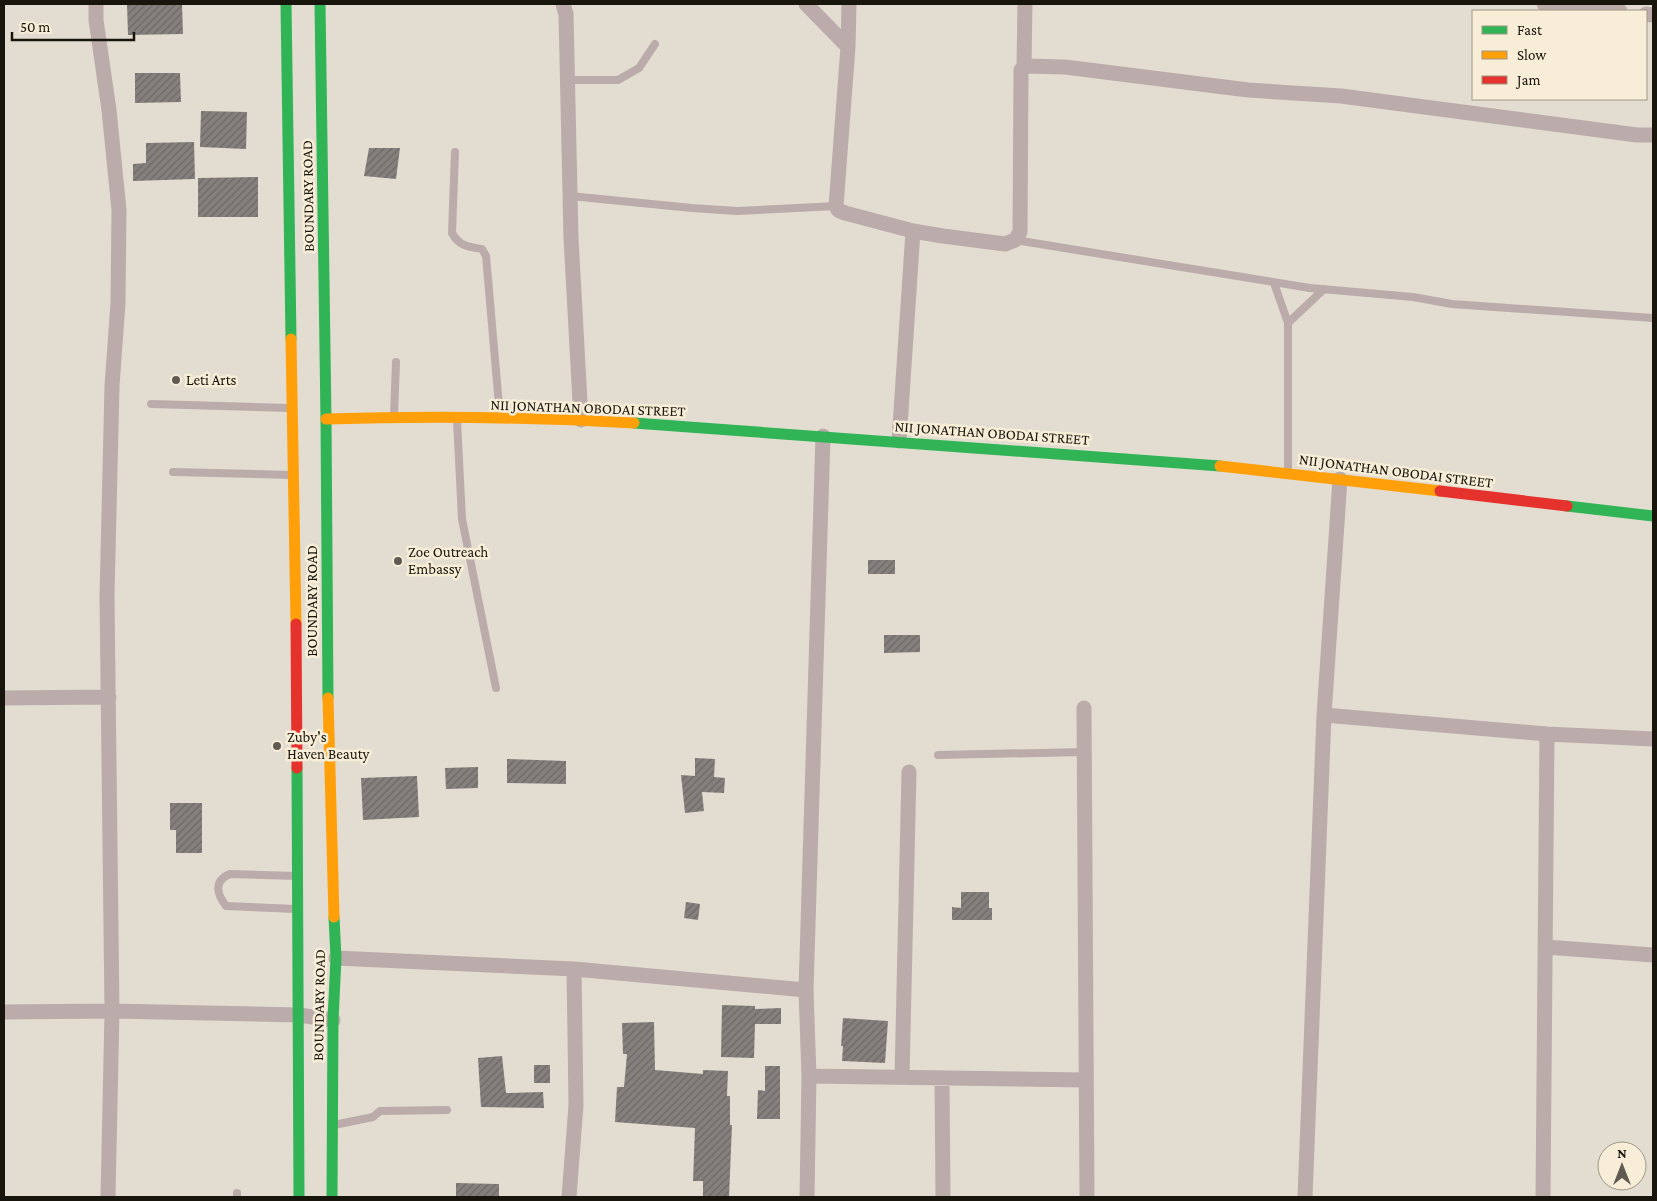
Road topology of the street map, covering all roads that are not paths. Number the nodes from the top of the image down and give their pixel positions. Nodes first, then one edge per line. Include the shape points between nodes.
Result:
1 (96, 4) edge
2 (286, 4) edge
3 (320, 4) edge
4 (563, 4) edge
5 (806, 4) edge
6 (849, 4) edge
7 (1025, 4) edge
8 (1544, 4) edge
9 (1609, 10) edge
10 (655, 44) dead end
11 (848, 48) junction
12 (1024, 66) junction
13 (568, 80) junction
14 (1653, 135) edge
15 (455, 152) dead end
16 (570, 196) junction
17 (836, 206) junction
18 (914, 231) junction
19 (1015, 240) junction
20 (1274, 283) junction
21 (1324, 289) junction
22 (1653, 318) edge
23 (1288, 323) junction
24 (396, 362) dead end
25 (150, 404) dead end
26 (292, 408) junction
27 (394, 417) junction
28 (457, 418) junction
29 (501, 418) junction
30 (326, 419) junction
31 (581, 420) junction
32 (823, 436) junction
33 (899, 442) junction
34 (173, 472) dead end
35 (1288, 473) junction
36 (293, 475) junction
37 (1340, 479) junction
38 (1653, 516) edge
39 (496, 688) dead end
40 (110, 697) junction
41 (4, 698) edge
42 (1084, 708) dead end
43 (1324, 715) junction
44 (1547, 734) junction
45 (1653, 739) edge
46 (1084, 752) junction
47 (938, 755) dead end
48 (909, 772) dead end
49 (298, 876) junction
50 (298, 909) junction
51 (1546, 947) junction
52 (1653, 955) edge
53 (336, 958) junction
54 (574, 969) junction
55 (806, 990) junction
56 (112, 1011) junction
57 (4, 1012) edge
58 (299, 1015) junction
59 (333, 1020) junction
60 (809, 1076) junction
61 (902, 1077) junction
62 (942, 1078) junction
63 (1086, 1080) junction
64 (447, 1110) dead end
65 (334, 1125) junction
66 (108, 1197) edge
67 (299, 1197) edge
68 (332, 1197) edge
69 (569, 1197) edge
70 (807, 1197) edge
71 (943, 1197) edge
72 (1087, 1197) edge
73 (1305, 1197) edge
74 (1543, 1197) edge

1 - 40 street via 119,210 109,480 107,596
2 - 26 main road, BOUNDARY ROAD
3 - 30 main road, BOUNDARY ROAD
4 - 13 street
5 - 11 street
6 - 11 street
7 - 12 street
8 - 9 street
10 - 13 lane via 639,68 618,80
11 - 17 street
12 - 14 street via 1065,67 1248,90 1341,96
12 - 19 street via 1021,70 1020,232
13 - 16 street
15 - 29 lane via 452,233 458,244 482,249 486,256
16 - 17 lane via 737,211
16 - 31 street
17 - 18 street via 845,213
18 - 19 street via 1005,244
18 - 33 street
19 - 20 lane
20 - 21 lane
20 - 23 lane
21 - 22 lane via 1452,304
21 - 23 lane
23 - 35 lane
24 - 27 lane
25 - 26 lane
26 - 36 main road, BOUNDARY ROAD
27 - 28 main road, NII JONATHAN OBODAI STREET
27 - 30 main road, NII JONATHAN OBODAI STREET
28 - 29 main road, NII JONATHAN OBODAI STREET
28 - 39 lane via 462,519
29 - 31 main road, NII JONATHAN OBODAI STREET
30 - 53 main road, BOUNDARY ROAD via 328,740
31 - 32 main road, NII JONATHAN OBODAI STREET
32 - 33 main road, NII JONATHAN OBODAI STREET
32 - 55 street
33 - 35 main road, NII JONATHAN OBODAI STREET via 1207,464
34 - 36 lane
35 - 37 main road, NII JONATHAN OBODAI STREET
36 - 49 main road, BOUNDARY ROAD
37 - 38 main road, NII JONATHAN OBODAI STREET
37 - 43 street
40 - 41 street
40 - 56 street
42 - 46 street
43 - 44 street
43 - 73 street
44 - 45 street
44 - 51 street
46 - 47 lane
46 - 63 street
48 - 61 street
49 - 50 main road, BOUNDARY ROAD
49 - 50 lane via 230,874 218,885 218,897 226,906
50 - 58 main road, BOUNDARY ROAD
51 - 52 street
51 - 74 street
53 - 54 street
53 - 59 main road, BOUNDARY ROAD
54 - 55 street
54 - 69 street via 576,1105
55 - 60 street
56 - 57 street
56 - 58 street
56 - 66 street
58 - 59 street
58 - 67 main road, BOUNDARY ROAD
59 - 65 main road, BOUNDARY ROAD
60 - 61 street
60 - 70 street
61 - 62 street
62 - 63 street
62 - 71 street
63 - 72 street
64 - 65 lane via 380,1111 373,1117
65 - 68 main road, BOUNDARY ROAD

